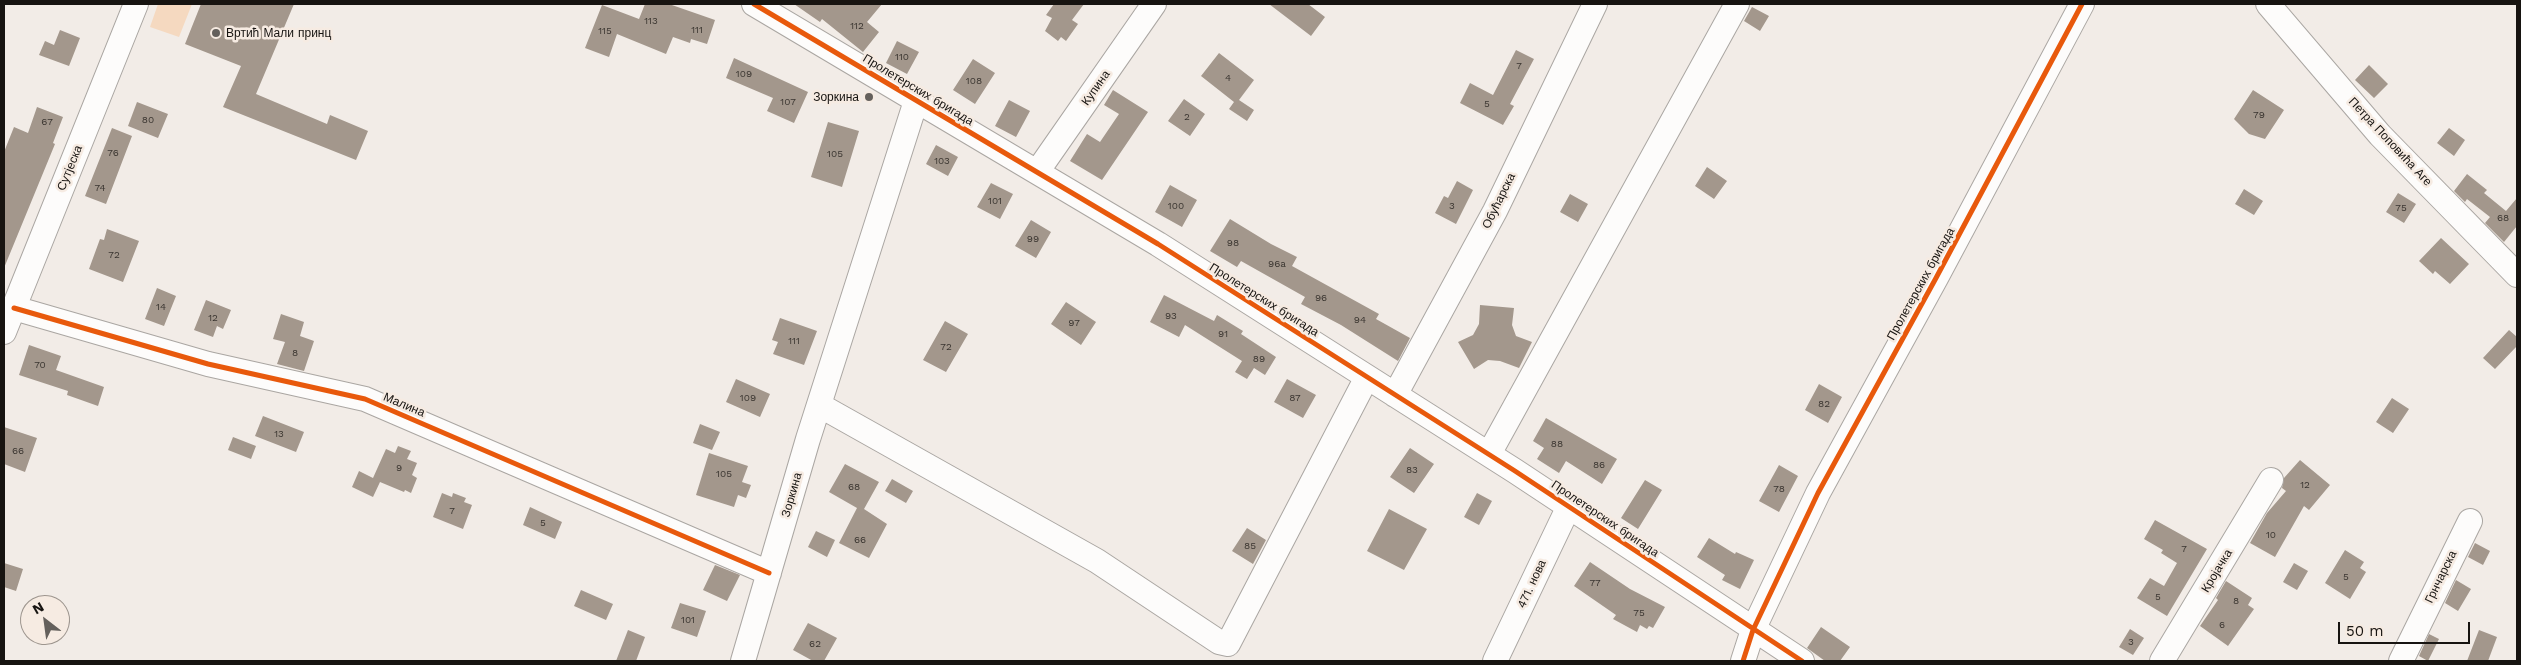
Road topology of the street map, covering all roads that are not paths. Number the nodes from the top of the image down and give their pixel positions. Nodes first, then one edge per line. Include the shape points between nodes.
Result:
1 (136, 4) edge
2 (754, 4) edge
3 (1154, 4) edge
4 (1595, 4) edge
5 (1737, 4) edge
6 (2082, 4) edge
7 (2268, 4) edge
8 (916, 101) junction
9 (1037, 172) junction
10 (2517, 276) edge
11 (14, 308) junction
12 (4, 332) edge
13 (1367, 377) junction
14 (1395, 395) junction
15 (819, 406) junction
16 (1489, 454) junction
17 (2271, 480) dead end
18 (1569, 506) junction
19 (2470, 521) dead end
20 (769, 573) junction
21 (1753, 630) junction
22 (743, 661) edge
23 (1495, 661) edge
24 (1743, 661) edge
25 (1802, 661) edge
26 (2162, 661) edge
27 (2401, 661) edge

1 - 11 street, Сутјеска
2 - 8 street, Пролетерских бригада
3 - 9 street, Купина
4 - 14 street, Обућарска via 1495,211
5 - 16 street
6 - 21 street, Пролетерских бригада via 1818,492
7 - 10 street, Петра Поповића Аге via 2380,135
8 - 9 street, Пролетерских бригада
8 - 15 street, Зоркина
9 - 13 street, Пролетерских бригада via 1158,244
11 - 12 street, Сутјеска
11 - 20 street, Малина via 208,364 365,399
13 - 14 street, Пролетерских бригада
13 - 15 street via 1228,644 1219,642 1097,561
14 - 16 street, Пролетерских бригада
15 - 20 street, Зоркина
16 - 18 street, Пролетерских бригада
17 - 26 street, Кројачка
18 - 21 street, Пролетерских бригада
18 - 23 street, 471. нова
19 - 27 street, Грнчарска
20 - 22 street, Зоркина
21 - 24 street
21 - 25 street, Пролетерских бригада

